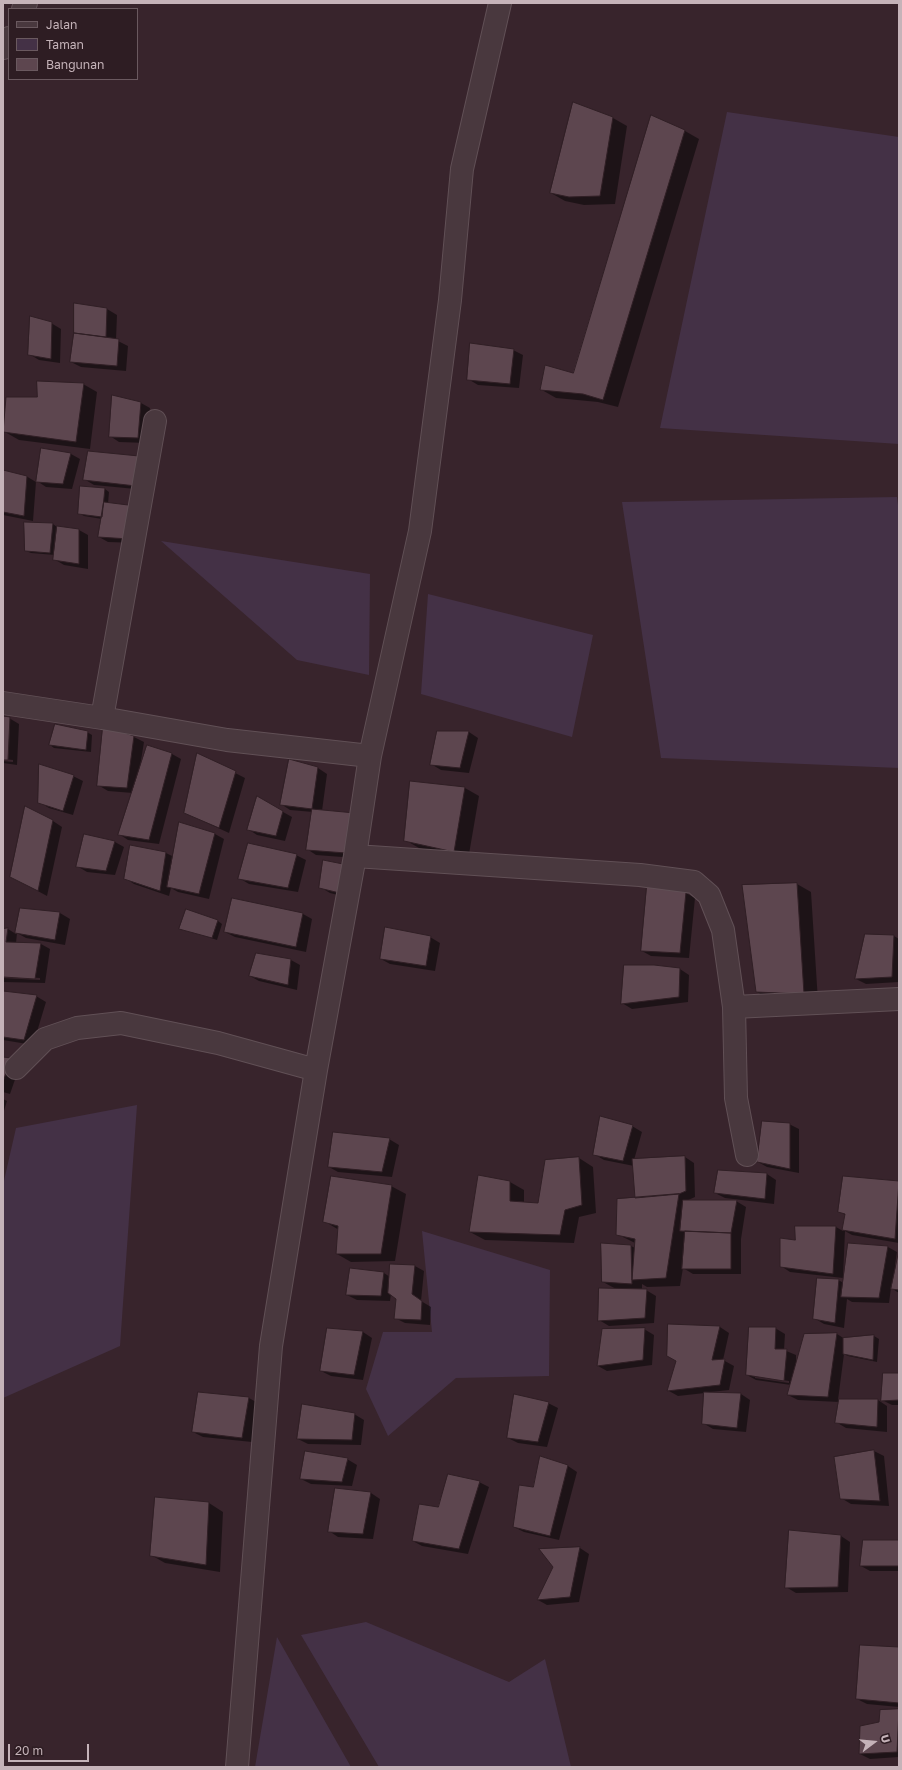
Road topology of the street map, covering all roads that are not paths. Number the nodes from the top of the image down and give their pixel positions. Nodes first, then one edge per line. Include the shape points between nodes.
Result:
1 (500, 3) edge
2 (155, 421) dead end
3 (3, 703) edge
4 (102, 718) junction
5 (370, 756) junction
6 (355, 856) junction
7 (899, 999) edge
8 (734, 1007) junction
9 (16, 1068) dead end
10 (316, 1070) junction
11 (746, 1155) dead end
12 (237, 1767) edge

1 - 5 street via 462,169 450,300 420,532
2 - 4 street
3 - 4 street
4 - 5 street via 227,740
5 - 6 street
6 - 8 street via 640,875 694,882 709,895 723,930
6 - 10 street
7 - 8 street
8 - 11 street via 736,1098
9 - 10 street via 45,1040 77,1028 121,1023 218,1043
10 - 12 street via 271,1346

